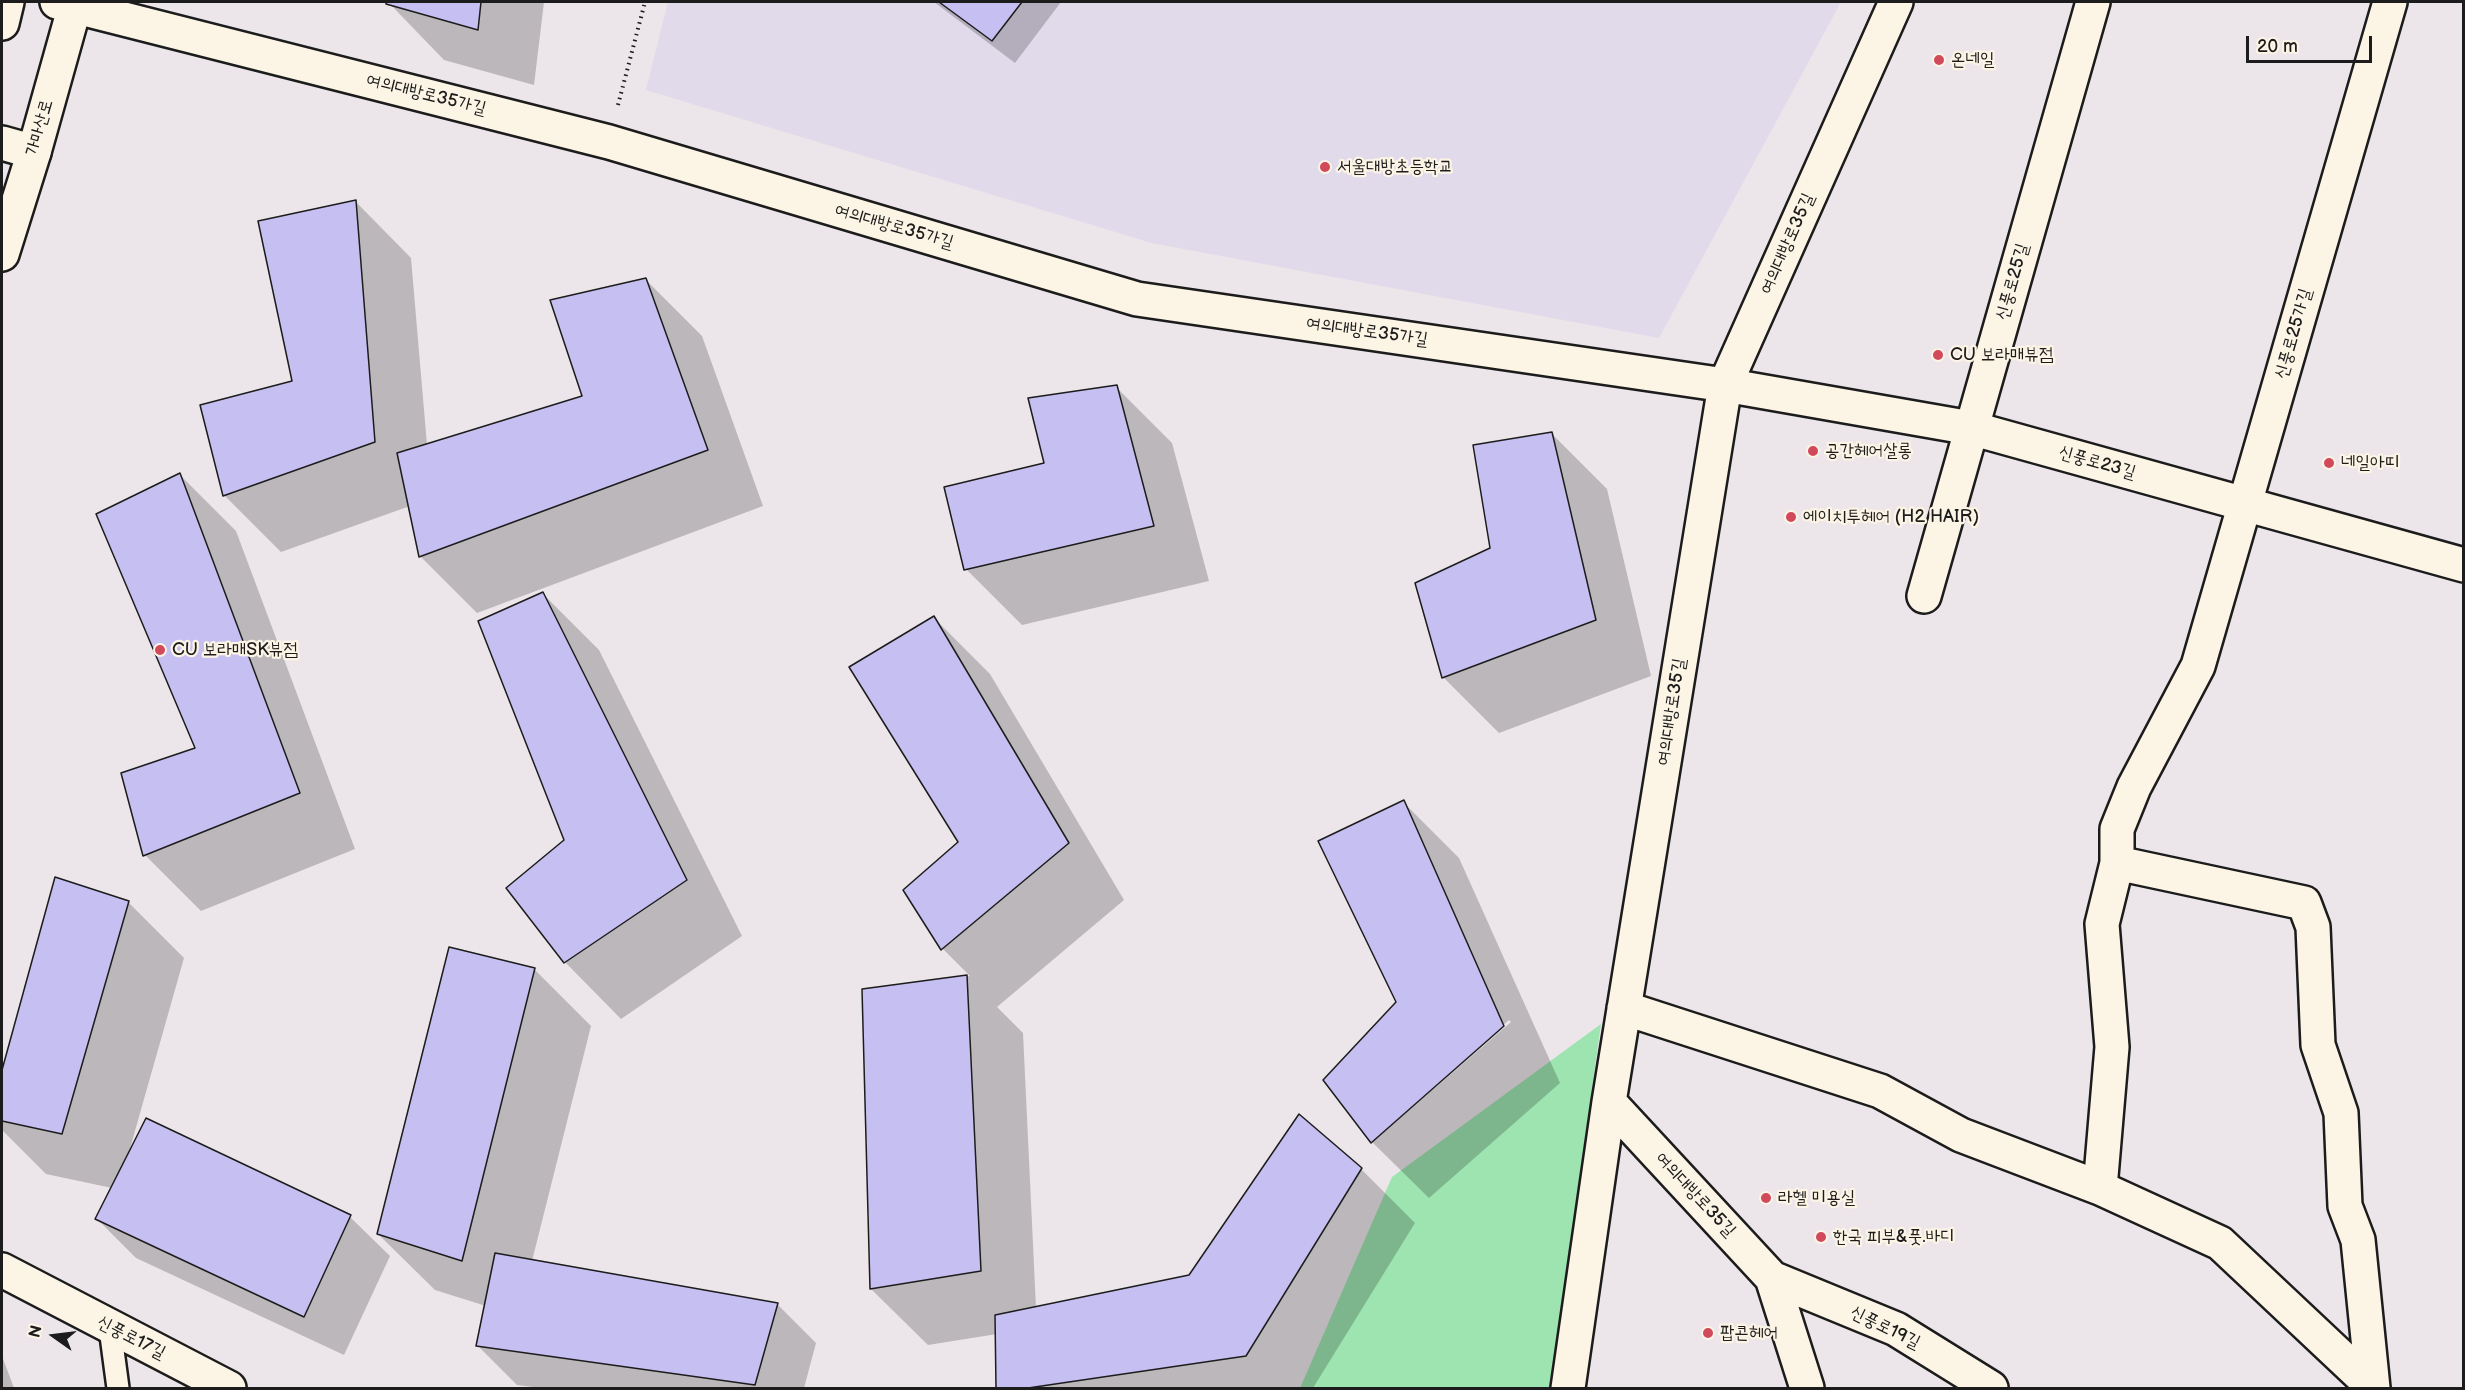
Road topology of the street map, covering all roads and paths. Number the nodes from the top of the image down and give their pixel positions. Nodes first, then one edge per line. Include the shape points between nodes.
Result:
1 (7, 2) edge
2 (69, 2) edge
3 (645, 2) edge
4 (1896, 2) edge
5 (2092, 2) edge
6 (2390, 2) edge
7 (2, 22) edge
8 (609, 142) junction
9 (2, 143) edge
10 (34, 152) junction
11 (2, 254) edge
12 (1725, 385) junction
13 (1971, 428) junction
14 (2244, 504) junction
15 (2463, 565) edge
16 (1924, 596) dead end
17 (2117, 863) junction
18 (1624, 1008) junction
19 (1609, 1101) junction
20 (2100, 1188) junction
21 (2, 1270) edge
22 (1772, 1278) junction
23 (110, 1328) junction
24 (2372, 1387) edge
25 (118, 1389) edge
26 (229, 1389) edge
27 (1568, 1389) edge
28 (1807, 1389) edge
29 (1991, 1389) edge

1 - 7 street
2 - 8 street, 여의대방로35가길
2 - 10 street, 가마산로
3 - 8 path
4 - 12 street, 여의대방로35길
5 - 13 street, 신풍로25길
6 - 14 street, 신풍로25가길
8 - 12 street, 여의대방로35가길 via 1137,299
9 - 10 street
10 - 11 street, 가마산로
12 - 13 street, 신풍로23길
12 - 18 street, 여의대방로35길
13 - 14 street, 신풍로23길
13 - 16 street, 신풍로25길
14 - 15 street, 신풍로23길
14 - 17 street, 신풍로25가길 via 2198,666 2116,829
17 - 20 street, 신풍로25가길 via 2102,924 2112,1047
17 - 24 street via 2304,903 2313,927 2318,1045 2341,1113 2345,1206 2358,1240
18 - 19 street, 여의대방로35길
18 - 20 street via 1880,1091 1961,1135
19 - 22 street, 여의대방로35길
19 - 27 street
20 - 24 street via 2220,1243
21 - 23 street, 신풍로17길
22 - 28 street, 여의대방로35길
22 - 29 street, 신풍로19길 via 1896,1329
23 - 25 lane
23 - 26 street, 신풍로17길

